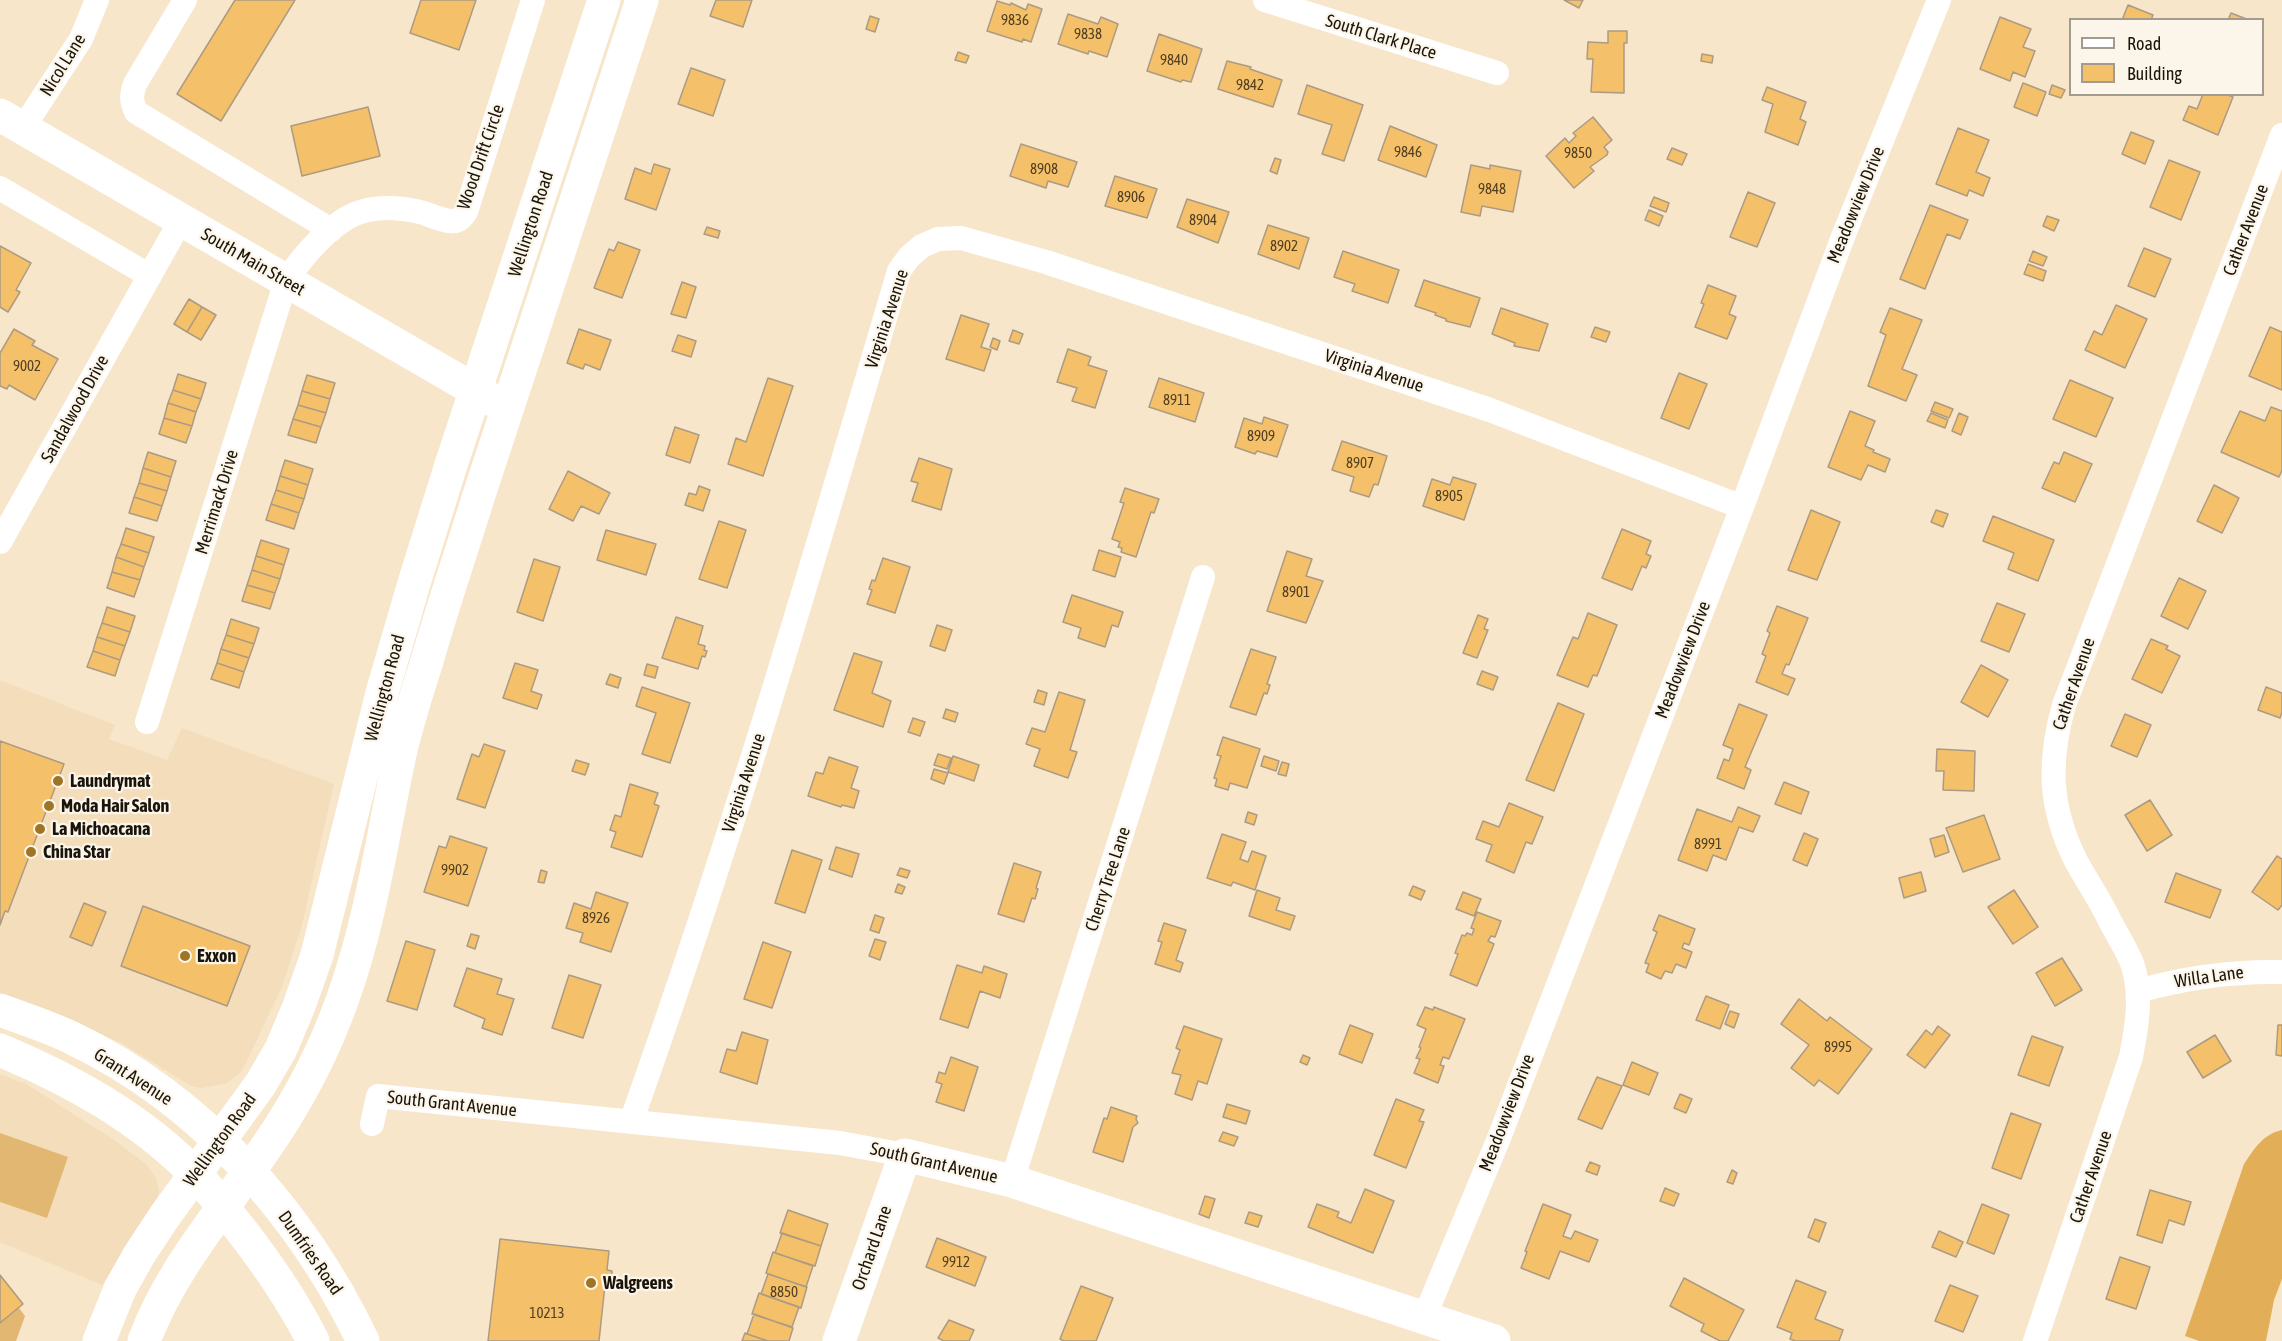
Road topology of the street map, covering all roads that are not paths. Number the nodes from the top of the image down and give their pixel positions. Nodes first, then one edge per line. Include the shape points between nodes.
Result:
1 (98, 0) edge
2 (186, 0) edge
3 (533, 0) edge
4 (604, 0) edge
5 (642, 0) edge
6 (1265, 0) edge
7 (1939, 0) edge
8 (1497, 73) dead end
9 (12, 121) edge
10 (2282, 135) edge
11 (0, 188) edge
12 (181, 220) junction
13 (332, 230) junction
14 (150, 276) junction
15 (286, 281) junction
16 (476, 391) junction
17 (507, 409) junction
18 (1743, 507) junction
19 (0, 542) edge
20 (1203, 577) dead end
21 (147, 722) dead end
22 (2282, 972) edge
23 (2138, 991) junction
24 (0, 1010) edge
25 (0, 1050) edge
26 (631, 1122) junction
27 (372, 1124) dead end
28 (220, 1142) junction
29 (905, 1155) junction
30 (249, 1170) junction
31 (195, 1175) junction
32 (1012, 1181) junction
33 (222, 1207) junction
34 (1425, 1318) junction
35 (99, 1341) edge
36 (144, 1341) edge
37 (313, 1341) edge
38 (363, 1341) edge
39 (839, 1341) edge
40 (1494, 1341) edge
41 (2035, 1341) edge

1 - 9 street, Nicol Lane via 81,39
2 - 13 street via 135,84 131,103 136,112
3 - 13 street, Wood Drift Circle via 466,212 460,219 452,221 390,208 354,214
4 - 16 main road, Wellington Road
5 - 17 main road, Wellington Road
6 - 8 street, South Clark Place
7 - 18 street, Meadowview Drive via 1844,234
9 - 12 main road, South Main Street
10 - 23 street, Cather Avenue via 2055,736 2052,773 2062,829 2132,964
11 - 14 street
12 - 14 street, Sandalwood Drive
12 - 15 main road, South Main Street
13 - 15 street, Wood Drift Circle via 310,249
14 - 19 street, Sandalwood Drive
15 - 16 main road, South Main Street
15 - 21 street, Merrimack Drive
16 - 17 main road, South Main Street
16 - 28 main road, Wellington Road via 382,693 317,955 281,1049
17 - 30 main road, Wellington Road via 401,753 362,941 343,999 300,1091
18 - 26 street, Virginia Avenue via 1490,410 1046,262 962,238 938,239 922,246 899,271 738,804
18 - 34 street, Meadowview Drive
20 - 32 street, Cherry Tree Lane
22 - 23 street, Willa Lane via 2202,975
23 - 41 street, Cather Avenue via 2132,1057
24 - 28 main road, Grant Avenue via 74,1039 121,1066
25 - 31 main road, Grant Avenue via 91,1094 129,1119
26 - 27 street, South Grant Avenue via 378,1096
26 - 29 street, South Grant Avenue via 840,1143
28 - 30 main road, Grant Avenue
28 - 31 main road, Wellington Road
29 - 32 main road, South Grant Avenue
29 - 39 main road, Orchard Lane
30 - 33 main road, Wellington Road
30 - 38 main road, Dumfries Road via 315,1255
31 - 33 main road, Grant Avenue
31 - 35 main road, Wellington Road via 139,1256 120,1289
32 - 34 main road, South Grant Avenue
33 - 36 main road, Wellington Road via 170,1286
33 - 37 main road via 271,1267
34 - 40 main road, South Grant Avenue

